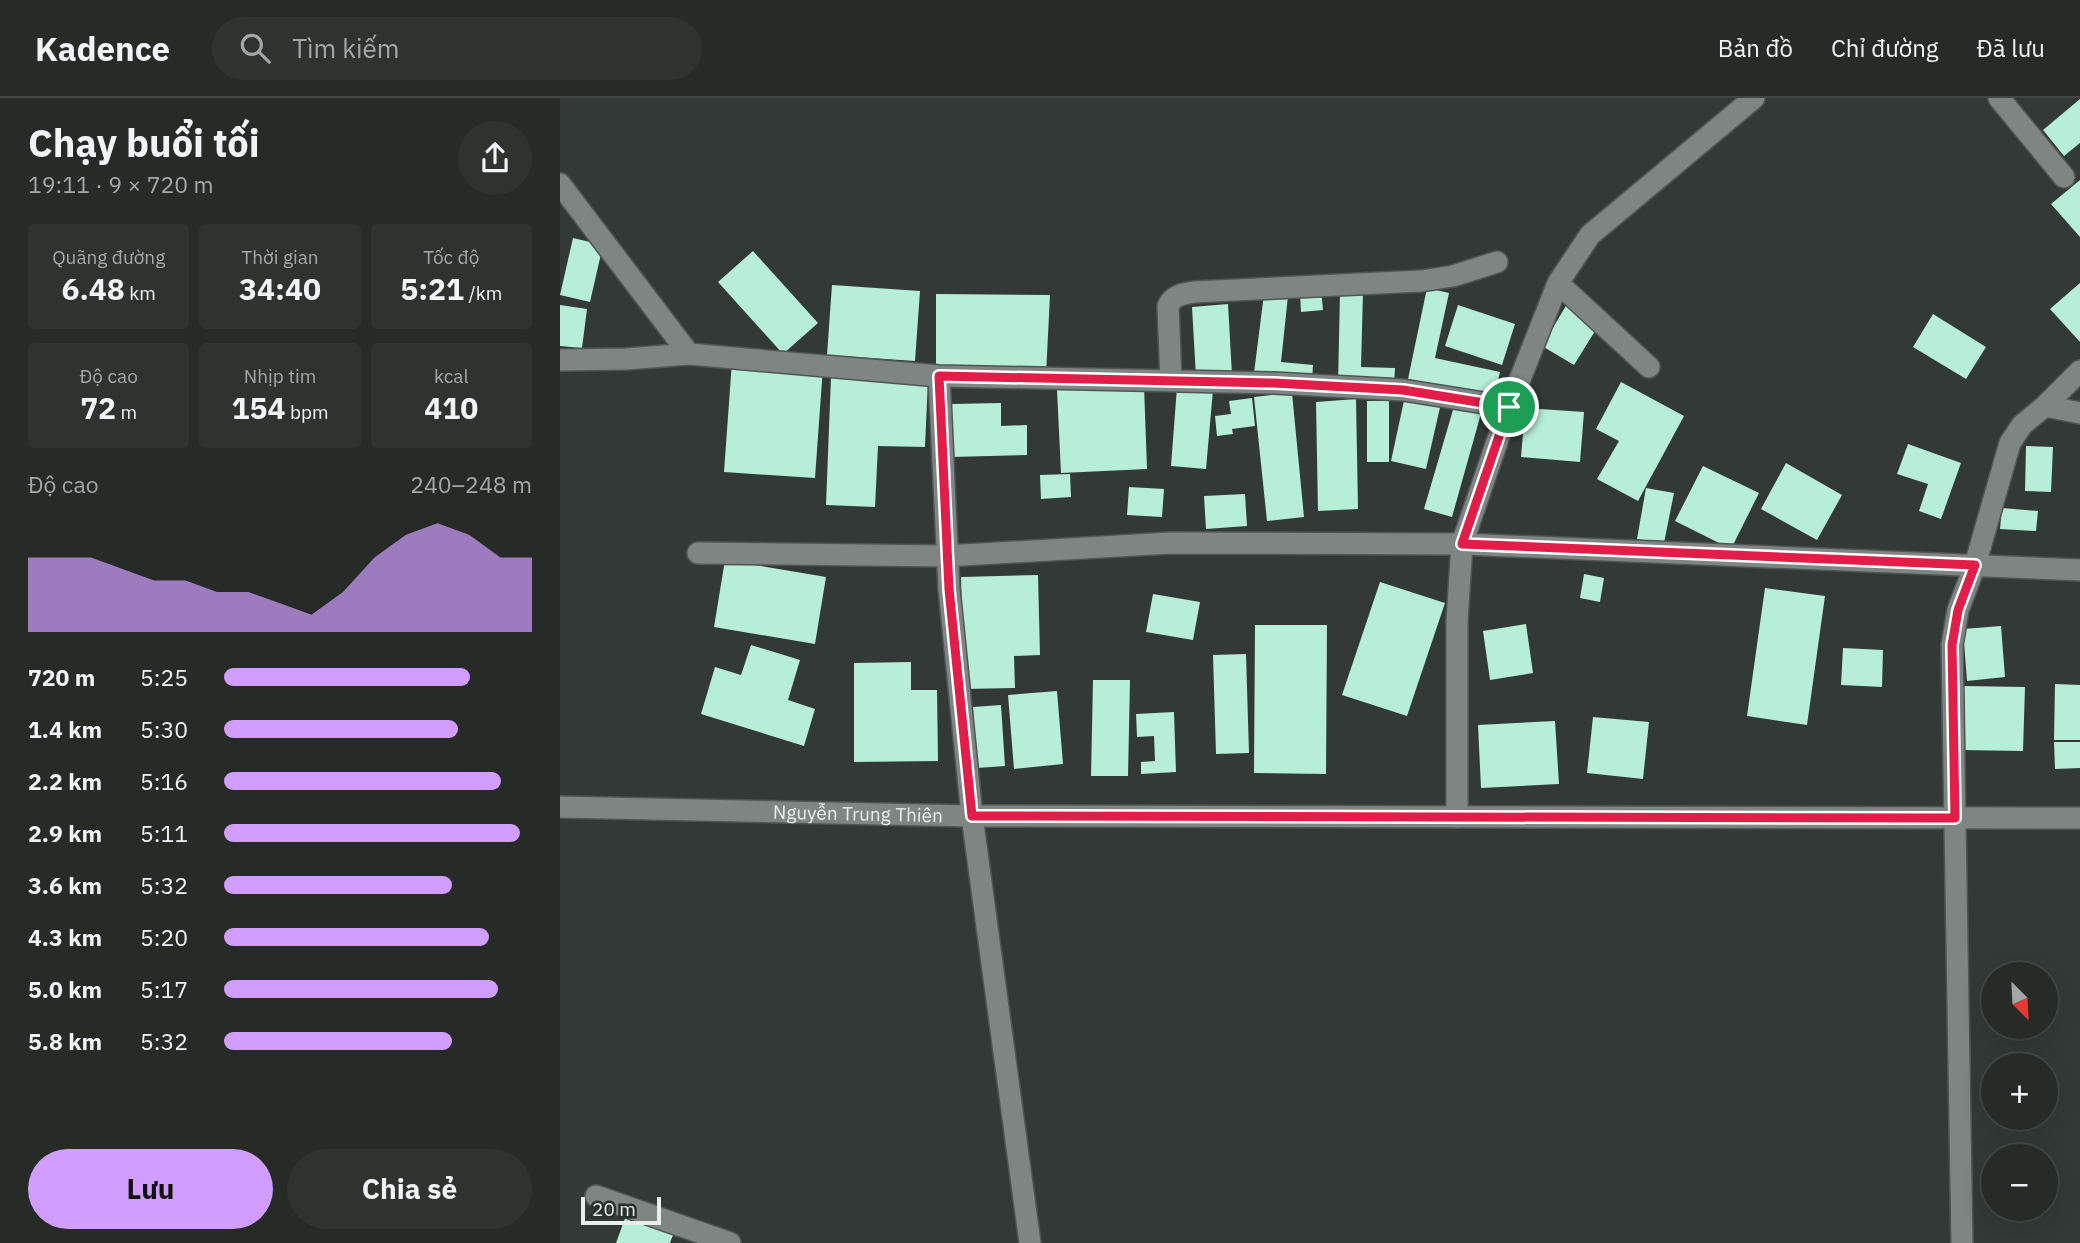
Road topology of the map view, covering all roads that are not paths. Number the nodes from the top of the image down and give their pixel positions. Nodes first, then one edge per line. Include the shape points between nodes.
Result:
1 (1754, 98) edge
2 (1999, 98) edge
3 (2064, 177) dead end
4 (560, 184) edge
5 (1497, 262) dead end
6 (1558, 283) junction
7 (689, 354) junction
8 (560, 360) edge
9 (1649, 367) dead end
10 (2080, 370) edge
11 (939, 376) junction
12 (1171, 381) junction
13 (2045, 406) junction
14 (1509, 407) junction
15 (2080, 413) edge
16 (1462, 544) junction
17 (698, 553) dead end
18 (946, 556) junction
19 (1975, 565) junction
20 (2080, 570) edge
21 (560, 807) edge
22 (972, 816) junction
23 (1457, 817) junction
24 (1955, 818) junction
25 (2080, 818) edge
26 (596, 1196) dead end
27 (730, 1243) edge
28 (1030, 1243) edge
29 (1962, 1243) edge

1 - 6 street via 1590,235
2 - 3 street
4 - 7 street
5 - 12 street via 1421,281 1178,295 1168,306
6 - 9 street
6 - 14 street
7 - 8 street
7 - 11 street
10 - 13 street
11 - 12 street
11 - 18 street
12 - 14 street via 1403,390
13 - 15 street
13 - 19 street via 2022,425 2010,443
14 - 16 street
16 - 18 street via 1170,543
16 - 19 street
16 - 23 street via 1457,621
17 - 18 street
18 - 22 street
19 - 20 street
19 - 24 street via 1958,610 1952,645
21 - 22 street, Nguyễn Trung Thiên
22 - 23 street, Nguyễn Trung Thiên
22 - 28 street
23 - 24 street, Nguyễn Trung Thiên
24 - 25 street, Nguyễn Trung Thiên
24 - 29 street
26 - 27 street

